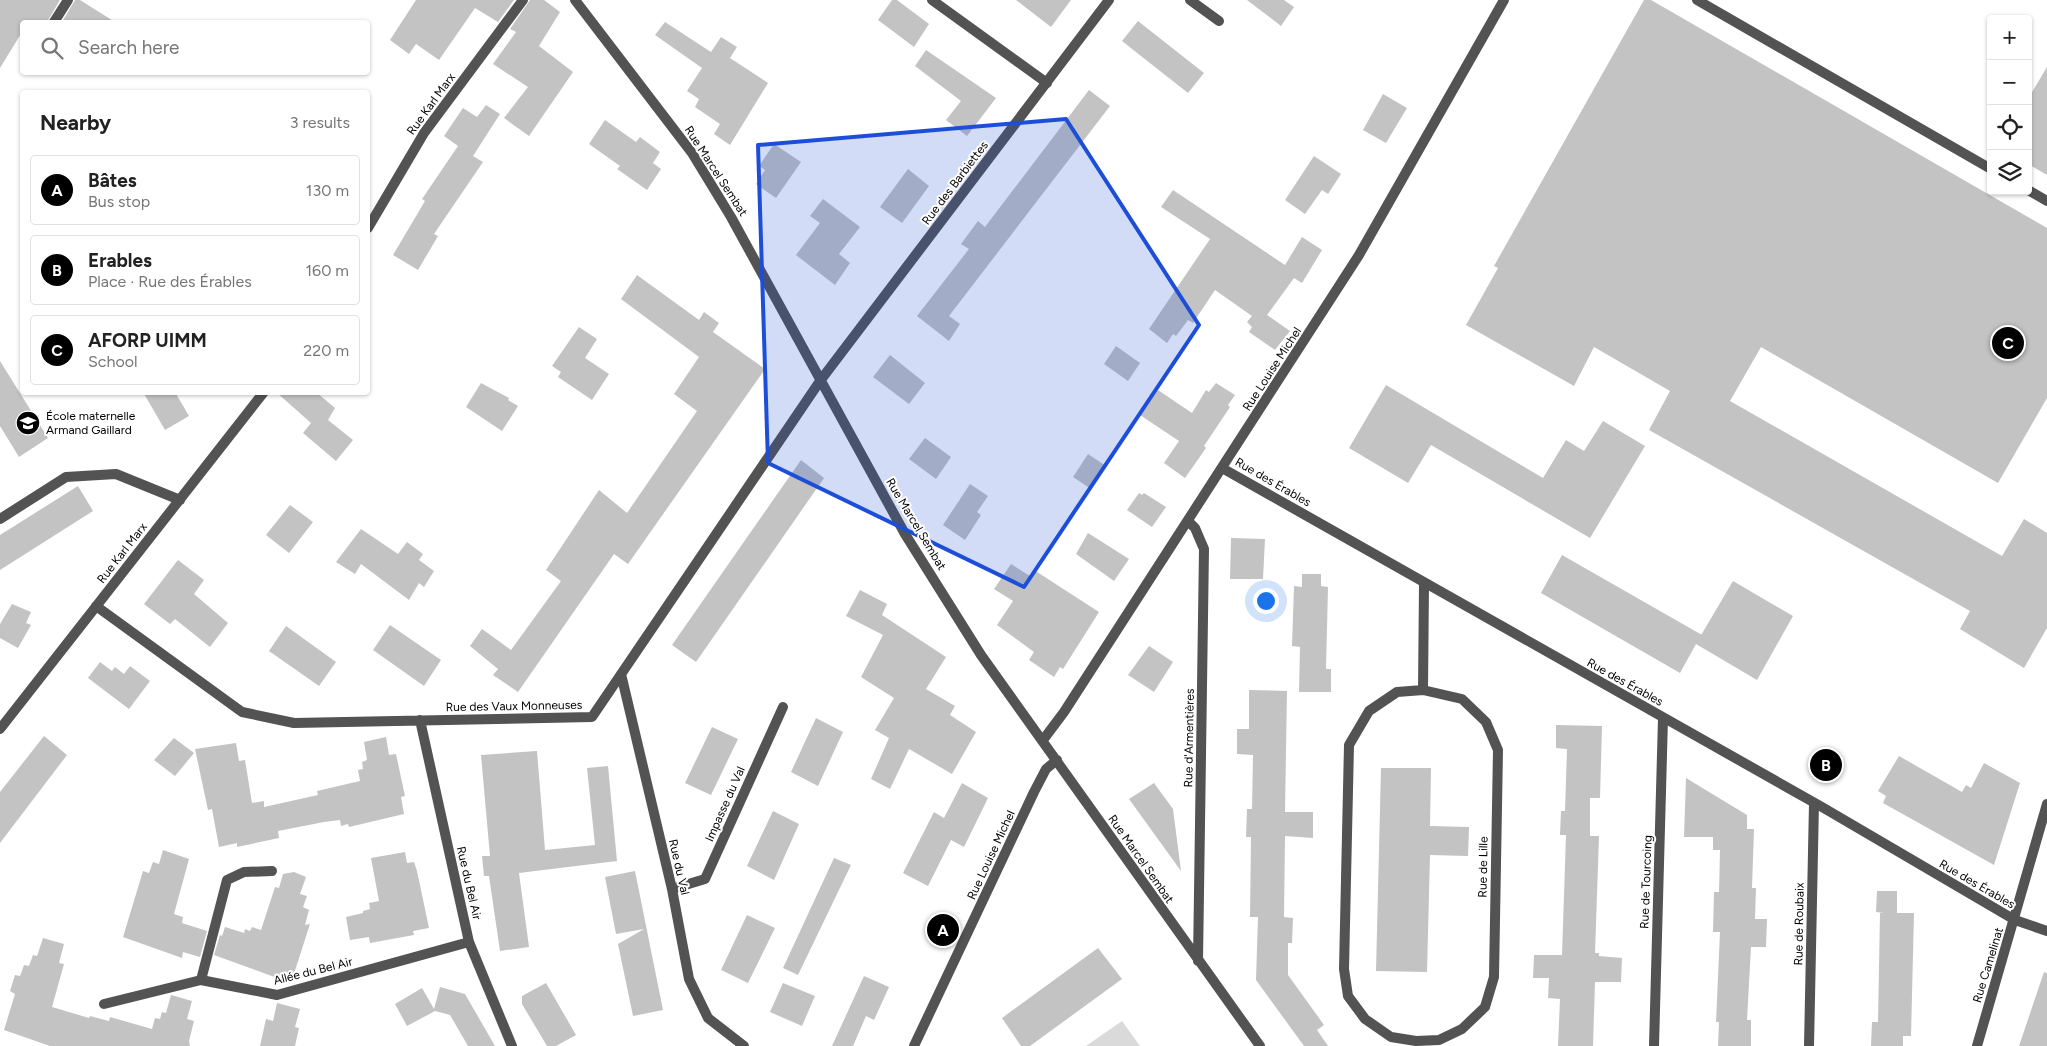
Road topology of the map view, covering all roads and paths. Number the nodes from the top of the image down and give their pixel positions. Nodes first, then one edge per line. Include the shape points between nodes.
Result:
1 (68, 0) edge
2 (523, 0) edge
3 (575, 0) edge
4 (932, 0) edge
5 (1109, 0) edge
6 (1190, 0) edge
7 (1504, 0) edge
8 (1697, 0) edge
9 (55, 20) edge
10 (1219, 21) dead end
11 (1047, 83) junction
12 (1987, 167) edge
13 (2032, 192) edge
14 (2047, 201) edge
15 (370, 225) edge
16 (820, 382) junction
17 (262, 395) edge
18 (1222, 468) junction
19 (180, 500) junction
20 (0, 519) edge
21 (1188, 521) junction
22 (1424, 584) junction
23 (96, 606) junction
24 (621, 674) junction
25 (1423, 690) junction
26 (783, 707) dead end
27 (1663, 718) junction
28 (420, 720) junction
29 (0, 729) edge
30 (1043, 740) junction
31 (1057, 760) junction
32 (1814, 803) junction
33 (2047, 804) edge
34 (272, 870) dead end
35 (672, 889) junction
36 (2015, 920) junction
37 (2047, 931) edge
38 (469, 942) junction
39 (1198, 961) junction
40 (201, 980) junction
41 (104, 1004) dead end
42 (1416, 1043) edge
43 (512, 1046) edge
44 (744, 1046) edge
45 (914, 1046) edge
46 (1260, 1046) edge
47 (1654, 1046) edge
48 (1809, 1046) edge
49 (1977, 1046) edge

1 - 9 street
2 - 15 street, Rue Karl Marx via 424,133
3 - 16 street, Rue Marcel Sembat via 692,153
4 - 11 street
5 - 11 street, Rue des Barbiettes
6 - 10 street
7 - 18 street, Rue Louise Michel via 1359,255
8 - 12 street
11 - 16 street, Rue des Barbiettes
13 - 14 street
16 - 24 street, Rue des Vaux Monneuses
16 - 30 street, Rue Marcel Sembat via 905,534 981,655
17 - 19 street, Rue Karl Marx
18 - 21 street, Rue Louise Michel
18 - 22 street, Rue des Érables
19 - 20 street via 116,474 66,477
19 - 23 street, Rue Karl Marx
21 - 30 street, Rue Louise Michel
21 - 39 street, Rue d'Armentières via 1195,528 1204,550
22 - 25 street
22 - 27 street, Rue des Érables
23 - 28 street, Rue des Vaux Monneuses via 242,712 294,723
23 - 29 street, Rue Karl Marx
24 - 28 street, Rue des Vaux Monneuses via 592,717
24 - 35 street, Rue du Val
25 - 42 street, Rue de Lille via 1397,692 1369,711 1350,745 1344,969 1348,996 1365,1019 1391,1037
25 - 42 street, Rue de Lille via 1462,699 1486,722 1498,750 1494,977 1485,1007 1462,1029 1438,1040
26 - 35 street, Impasse du Val via 705,879
27 - 32 street, Rue des Érables
27 - 47 street, Rue de Tourcoing
28 - 38 street, Rue du Bel Air
30 - 31 street, Rue Marcel Sembat
31 - 39 street, Rue Marcel Sembat
31 - 45 street, Rue Louise Michel via 1046,769 1034,792
32 - 36 street, Rue des Érables
32 - 48 street, Rue de Roubaix
33 - 36 street, Rue Camelinat
34 - 40 street via 244,872 227,880
35 - 44 street, Rue du Val via 689,979 708,1018
36 - 37 street, Rue des Érables
36 - 49 street, Rue Camelinat
38 - 40 street, Allée du Bel Air via 277,995
38 - 43 street, Rue du Bel Air
39 - 46 street, Rue Marcel Sembat
40 - 41 street, Allée du Bel Air

